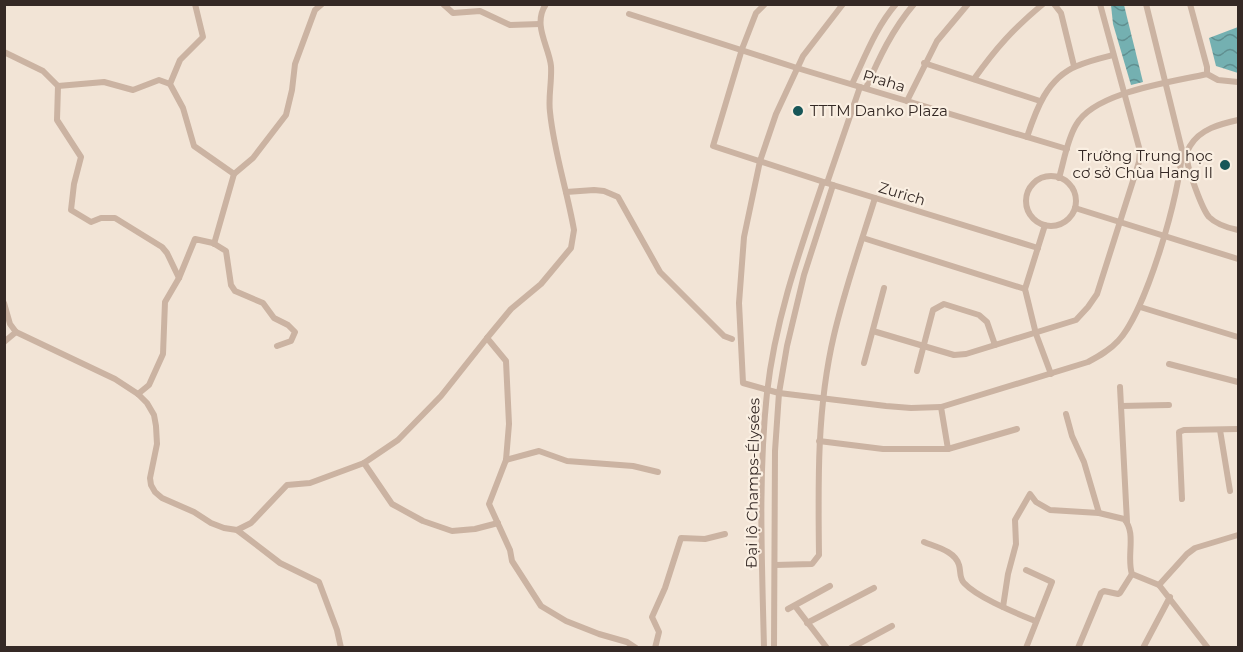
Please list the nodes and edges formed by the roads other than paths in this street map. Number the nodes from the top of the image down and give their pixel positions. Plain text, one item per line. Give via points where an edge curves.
1 (195, 4) edge
2 (322, 4) edge
3 (443, 4) edge
4 (546, 4) edge
5 (765, 4) edge
6 (843, 4) edge
7 (896, 4) edge
8 (914, 4) edge
9 (968, 4) edge
10 (1043, 4) edge
11 (1054, 4) edge
12 (1100, 4) edge
13 (1146, 4) edge
14 (1190, 4) edge
15 (629, 14) dead end
16 (540, 24) junction
17 (742, 49) junction
18 (4, 52) edge
19 (1113, 55) junction
20 (924, 63) junction
21 (1074, 66) junction
22 (797, 68) junction
23 (1207, 74) junction
24 (974, 79) junction
25 (1239, 81) edge
26 (1166, 83) junction
27 (170, 84) junction
28 (852, 84) junction
29 (58, 86) junction
30 (863, 88) junction
31 (1123, 94) junction
32 (907, 101) junction
33 (1040, 101) junction
34 (1239, 120) edge
35 (1027, 137) junction
36 (1067, 149) junction
37 (760, 161) junction
38 (234, 174) junction
39 (1059, 178) junction
40 (828, 184) junction
41 (566, 192) junction
42 (875, 198) junction
43 (1075, 208) junction
44 (1119, 221) junction
45 (1046, 225) junction
46 (1239, 230) edge
47 (1164, 235) junction
48 (863, 238) junction
49 (214, 244) junction
50 (1038, 248) junction
51 (1239, 259) edge
52 (179, 278) junction
53 (884, 288) dead end
54 (1025, 289) junction
55 (4, 303) edge
56 (1140, 307) junction
57 (16, 332) junction
58 (873, 332) junction
59 (1036, 334) junction
60 (1239, 337) edge
61 (487, 338) junction
62 (732, 339) dead end
63 (4, 342) edge
64 (923, 345) junction
65 (995, 345) junction
66 (277, 346) dead end
67 (864, 363) dead end
68 (1169, 364) dead end
69 (917, 371) dead end
70 (1051, 374) junction
71 (1239, 382) edge
72 (1120, 387) dead end
73 (767, 391) junction
74 (779, 393) junction
75 (138, 394) junction
76 (824, 397) junction
77 (1169, 405) dead end
78 (1121, 406) junction
79 (941, 407) junction
80 (1066, 414) dead end
81 (1017, 429) dead end
82 (1239, 429) edge
83 (1220, 430) junction
84 (819, 441) junction
85 (948, 449) junction
86 (506, 460) junction
87 (364, 463) junction
88 (658, 472) dead end
89 (1230, 491) dead end
90 (1182, 499) dead end
91 (1099, 513) junction
92 (498, 523) junction
93 (1127, 523) junction
94 (237, 530) junction
95 (724, 534) dead end
96 (1239, 535) edge
97 (924, 542) dead end
98 (775, 565) junction
99 (1026, 570) dead end
100 (1132, 574) junction
101 (1159, 585) junction
102 (830, 586) dead end
103 (874, 588) dead end
104 (1170, 597) junction
105 (1002, 607) junction
106 (1035, 621) junction
107 (807, 623) junction
108 (892, 626) dead end
109 (342, 648) edge
110 (636, 648) edge
111 (655, 648) edge
112 (764, 648) edge
113 (774, 648) edge
114 (827, 648) edge
115 (851, 648) edge
116 (1026, 648) edge
117 (1078, 648) edge
118 (1143, 648) edge
119 (1208, 648) edge

1 - 27 street via 203,37 180,60
2 - 38 street via 315,10 295,64 286,115 249,162
3 - 16 street via 453,13 480,10 510,25
4 - 16 street
5 - 17 street via 756,13
6 - 22 street
7 - 28 street
8 - 30 street, Đại lộ Champs-Élysées via 884,46
9 - 20 street
10 - 24 street via 998,45
11 - 21 street via 1061,13
12 - 19 street
13 - 26 street
14 - 23 street
15 - 17 street, Praha
16 - 41 street via 551,66 549,110
17 - 22 street, Praha
17 - 37 street, Zurich via 713,146
18 - 29 street via 36,67
19 - 21 street
19 - 31 street
20 - 24 street
20 - 32 street
21 - 33 street
22 - 28 street, Praha
22 - 37 street
23 - 25 street via 1218,80
23 - 26 street
24 - 33 street
26 - 31 street
26 - 47 street via 1182,150
27 - 29 street via 159,80 132,90 104,82
27 - 38 street via 184,111 194,146
28 - 30 street, Praha
29 - 52 street via 57,120 81,159 71,210 91,222 115,218 162,247
30 - 32 street, Praha
30 - 40 street, Đại lộ Champs-Élysées
31 - 36 street via 1089,109 1076,125
31 - 44 street via 1140,151
32 - 35 street, Praha
33 - 35 street
34 - 46 street via 1208,129 1188,147 1186,158 1209,216
35 - 36 street, Praha
36 - 39 street
37 - 40 street, Zurich
37 - 73 street via 744,237 739,303 743,383
38 - 49 street
39 - 43 street via 1074,193
39 - 45 street via 1037,180 1028,192 1027,209
40 - 42 street, Zurich
40 - 73 street, Đại lộ Champs-Élysées via 792,274
40 - 74 street, Đại lộ Champs-Élysées
41 - 61 street via 574,230 571,248
41 - 62 street via 594,190 618,197 660,272 724,336
42 - 48 street
42 - 50 street, Zurich
43 - 44 street
43 - 45 street via 1067,220
44 - 47 street
44 - 59 street via 1097,294 1088,307 1076,320
45 - 50 street
47 - 51 street
47 - 56 street
48 - 54 street
48 - 76 street via 833,336
49 - 52 street via 195,239
49 - 66 street via 228,253 235,291 263,303 274,318 295,332 291,341
50 - 54 street
52 - 75 street via 165,302 163,354 149,386
53 - 58 street
54 - 59 street
55 - 57 street
56 - 60 street
56 - 70 street via 1120,340 1108,351
57 - 63 street
57 - 75 street via 116,379
58 - 64 street
58 - 67 street
59 - 65 street
59 - 70 street
61 - 86 street via 507,366
61 - 87 street via 402,437
64 - 65 street via 954,355
64 - 65 street via 933,310 944,303 979,315 987,322
64 - 69 street
68 - 71 street
70 - 79 street
72 - 78 street
73 - 74 street
73 - 112 street, Đại lộ Champs-Élysées via 762,451
74 - 76 street
74 - 98 street, Đại lộ Champs-Élysées
75 - 94 street via 154,415 156,426 156,459 150,478 155,492 212,523
76 - 79 street via 894,406
76 - 84 street
77 - 78 street
78 - 93 street
79 - 85 street
80 - 91 street
81 - 85 street
82 - 83 street
83 - 89 street
83 - 90 street via 1179,432
84 - 85 street via 883,449
84 - 98 street via 819,555 812,564
86 - 88 street via 539,451 568,461
86 - 92 street via 489,504
87 - 92 street via 392,504 423,521 452,531
87 - 94 street via 310,483 287,485 251,523
91 - 93 street
91 - 105 street via 1050,510 1030,494 1015,520 1016,544
92 - 110 street via 512,561 541,606 566,621
93 - 100 street
94 - 109 street via 280,562 319,582
95 - 111 street via 705,539 681,538 652,617 659,632
96 - 101 street via 1195,548
97 - 105 street via 954,556 962,582
98 - 113 street, Đại lộ Champs-Élysées
99 - 106 street via 1052,582
100 - 101 street
100 - 117 street via 1120,593 1101,593
101 - 104 street
102 - 107 street via 792,608
103 - 107 street
104 - 118 street
104 - 119 street
105 - 106 street
106 - 116 street
107 - 114 street
108 - 115 street

